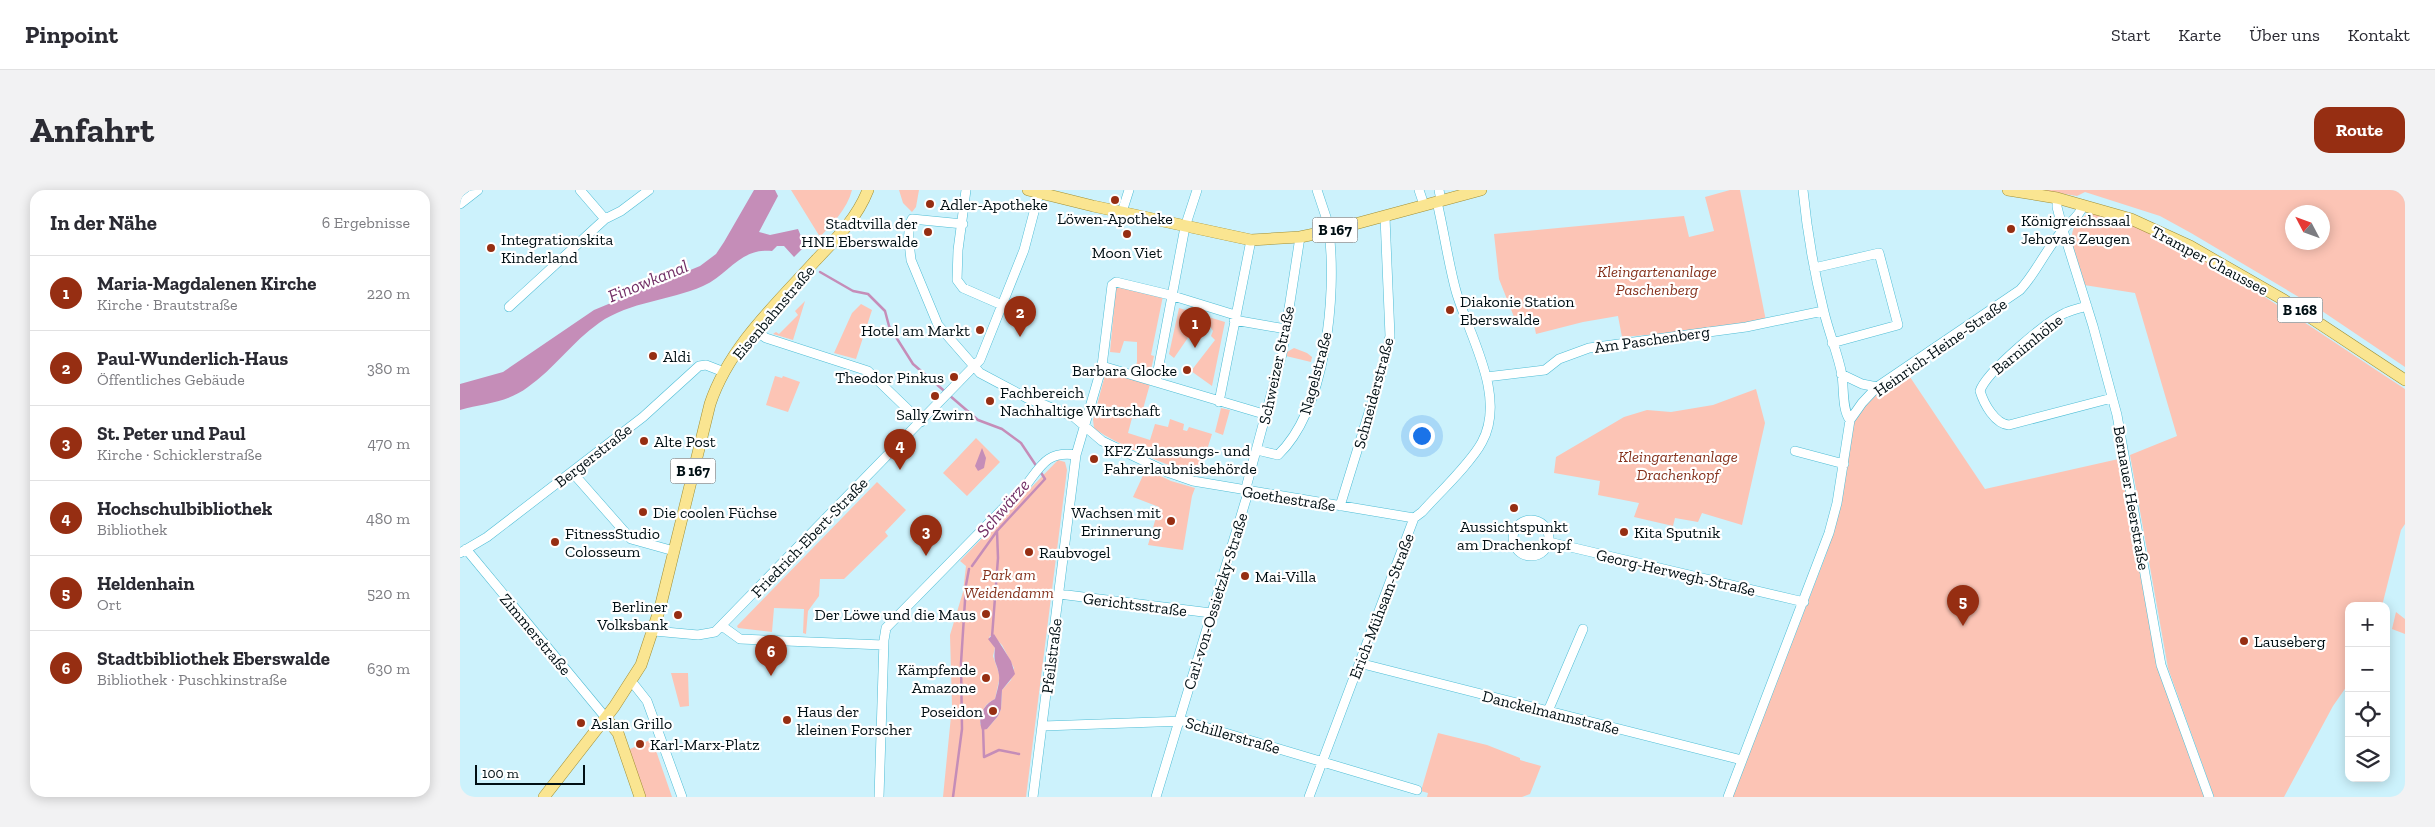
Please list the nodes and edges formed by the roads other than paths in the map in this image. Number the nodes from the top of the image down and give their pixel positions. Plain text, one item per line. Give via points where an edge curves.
1 (478, 190) edge
2 (580, 190) edge
3 (650, 190) edge
4 (868, 190) edge
5 (966, 190) edge
6 (1129, 190) edge
7 (1197, 190) edge
8 (1317, 190) edge
9 (1419, 190) edge
10 (1481, 190) edge
11 (1803, 190) edge
12 (2008, 190) edge
13 (1034, 191) edge
14 (1439, 197) edge
15 (2057, 198) junction
16 (460, 204) edge
17 (1424, 205) junction
18 (2083, 205) junction
19 (1122, 212) junction
20 (1385, 216) junction
21 (605, 219) junction
22 (962, 224) junction
23 (1185, 227) junction
24 (1329, 227) junction
25 (2063, 230) junction
26 (1300, 237) junction
27 (1251, 240) junction
28 (1814, 268) junction
29 (1170, 295) junction
30 (1002, 305) junction
31 (2087, 306) junction
32 (509, 307) dead end
33 (1823, 311) junction
34 (1235, 318) junction
35 (1286, 329) junction
36 (754, 330) junction
37 (1832, 343) junction
38 (975, 366) junction
39 (1102, 366) junction
40 (724, 372) junction
41 (1841, 374) junction
42 (1486, 377) junction
43 (2405, 380) edge
44 (1156, 381) junction
45 (1877, 387) junction
46 (2112, 398) junction
47 (1219, 402) junction
48 (1267, 415) junction
49 (1850, 420) junction
50 (920, 422) junction
51 (1084, 426) junction
52 (1257, 450) junction
53 (1796, 451) dead end
54 (1076, 455) junction
55 (1844, 464) junction
56 (572, 472) junction
57 (1247, 490) junction
58 (1340, 506) junction
59 (1414, 518) junction
60 (1549, 542) junction
61 (463, 551) edge
62 (674, 551) junction
63 (1059, 594) junction
64 (1804, 602) junction
65 (1211, 613) junction
66 (722, 626) junction
67 (1583, 628) dead end
68 (654, 631) junction
69 (884, 641) junction
70 (1360, 663) junction
71 (632, 682) junction
72 (1548, 711) junction
73 (602, 714) junction
74 (1180, 720) junction
75 (1043, 726) junction
76 (1742, 760) junction
77 (1322, 761) junction
78 (1417, 790) dead end
79 (544, 797) edge
80 (640, 797) edge
81 (682, 797) edge
82 (879, 797) edge
83 (1033, 797) edge
84 (1156, 797) edge
85 (1309, 797) edge
86 (1728, 797) edge
87 (2209, 797) edge

1 - 16 street
2 - 21 street
3 - 21 street
4 - 36 main road, Eisenbahnstraße / B 167 via 848,225
5 - 22 street
6 - 19 street
7 - 23 street
8 - 24 street, Nagelstraße
9 - 17 street
10 - 14 main road, B 167
11 - 28 street
12 - 15 main road, B 168
13 - 19 main road, B 167
13 - 30 street, Friedrich-Ebert-Straße via 1024,250
14 - 17 main road, B 167
14 - 42 street, Erich-Mühsam-Straße via 1457,295
15 - 18 main road, B 168
15 - 25 street, Bernauer Heerstraße
17 - 20 main road, B 167
18 - 25 street, Heinrich-Heine-Straße via 2081,212
18 - 43 main road, Tramper Chaussee / B 168 via 2131,219 2190,246 2284,300
19 - 23 main road, B 167
20 - 24 main road, B 167
20 - 58 street, Schneiderstraße via 1388,344
21 - 32 street
22 - 30 street via 957,280 963,288
22 - 38 street, Goethestraße via 915,218 909,224 912,260 933,316
23 - 27 main road, B 167
23 - 29 street
24 - 26 main road, B 167
24 - 52 street, Nagelstraße via 1332,274 1328,325 1321,366 1310,402 1294,437 1278,455
25 - 31 street, Bernauer Heerstraße
25 - 45 street, Heinrich-Heine-Straße via 2031,279 2020,290
26 - 27 main road, B 167
26 - 35 street, Schweizer Straße
27 - 34 street
28 - 33 street
28 - 37 street via 1879,253 1898,325
29 - 34 street
29 - 39 street, Pfeilstraße via 1114,283
29 - 44 street
30 - 38 street, Friedrich-Ebert-Straße via 982,357
31 - 46 street, Bernauer Heerstraße
31 - 46 street, Barnimhöhe via 2061,316 2008,356 1982,384 1980,391 1998,421 2009,425
33 - 37 street
33 - 42 street, Am Paschenberg via 1746,327 1588,348 1559,359 1545,370
34 - 35 street
34 - 47 street
35 - 48 street, Schweizer Straße
36 - 40 main road, Eisenbahnstraße / B 167
36 - 50 street via 766,338 868,371
37 - 41 street
38 - 50 street, Friedrich-Ebert-Straße
38 - 51 street, Goethestraße via 984,375 1027,398 1074,417
39 - 44 street
39 - 51 street, Pfeilstraße
40 - 56 street, Bergerstraße via 706,365 699,366 643,417
40 - 62 main road, Eisenbahnstraße / B 167 via 710,404
41 - 45 street
41 - 49 street
42 - 59 street, Erich-Mühsam-Straße via 1489,406 1482,442
44 - 47 street
45 - 49 street, Heinrich-Heine-Straße
46 - 87 street, Bernauer Heerstraße via 2161,665
47 - 48 street
48 - 52 street, Schweizer Straße
49 - 55 street, Heinrich-Heine-Straße
50 - 66 street, Friedrich-Ebert-Straße
51 - 54 street, Pfeilstraße
51 - 57 street, Goethestraße via 1102,441 1179,477
52 - 57 street, Schweizer Straße
53 - 55 street
54 - 63 street, Pfeilstraße
54 - 69 street via 1056,454 1042,466 886,628
55 - 64 street, Heinrich-Heine-Straße via 1829,532
56 - 61 street, Bergerstraße via 487,537
56 - 62 street via 631,539
57 - 58 street, Goethestraße
57 - 65 street, Carl-von-Ossietzky-Straße
58 - 59 street, Goethestraße
59 - 70 street, Erich-Mühsam-Straße
60 - 60 street via 1548,529 1532,519 1520,523 1514,534 1515,546 1524,555 1537,555
60 - 64 street, Georg-Herwegh-Straße
61 - 73 street, Zimmerstraße
62 - 68 main road, Eisenbahnstraße / B 167
63 - 65 street, Gerichtsstraße
63 - 75 street, Pfeilstraße
64 - 76 street, Heinrich-Heine-Straße
65 - 74 street, Carl-von-Ossietzky-Straße
66 - 68 street via 708,634
66 - 69 street via 740,639
67 - 72 street
68 - 71 main road, Eisenbahnstraße / B 167
69 - 82 street
70 - 72 street, Danckelmannstraße
70 - 77 street, Erich-Mühsam-Straße
71 - 73 main road, Eisenbahnstraße / B 167
71 - 81 street via 647,701
72 - 76 street, Danckelmannstraße
73 - 79 main road, Eisenbahnstraße / B 167
73 - 80 main road via 618,733
74 - 75 street, Schillerstraße
74 - 77 street, Schillerstraße
74 - 84 street, Carl-von-Ossietzky-Straße
75 - 83 street, Pfeilstraße
76 - 86 street, Heinrich-Heine-Straße
77 - 78 street, Schillerstraße
77 - 85 street, Erich-Mühsam-Straße

